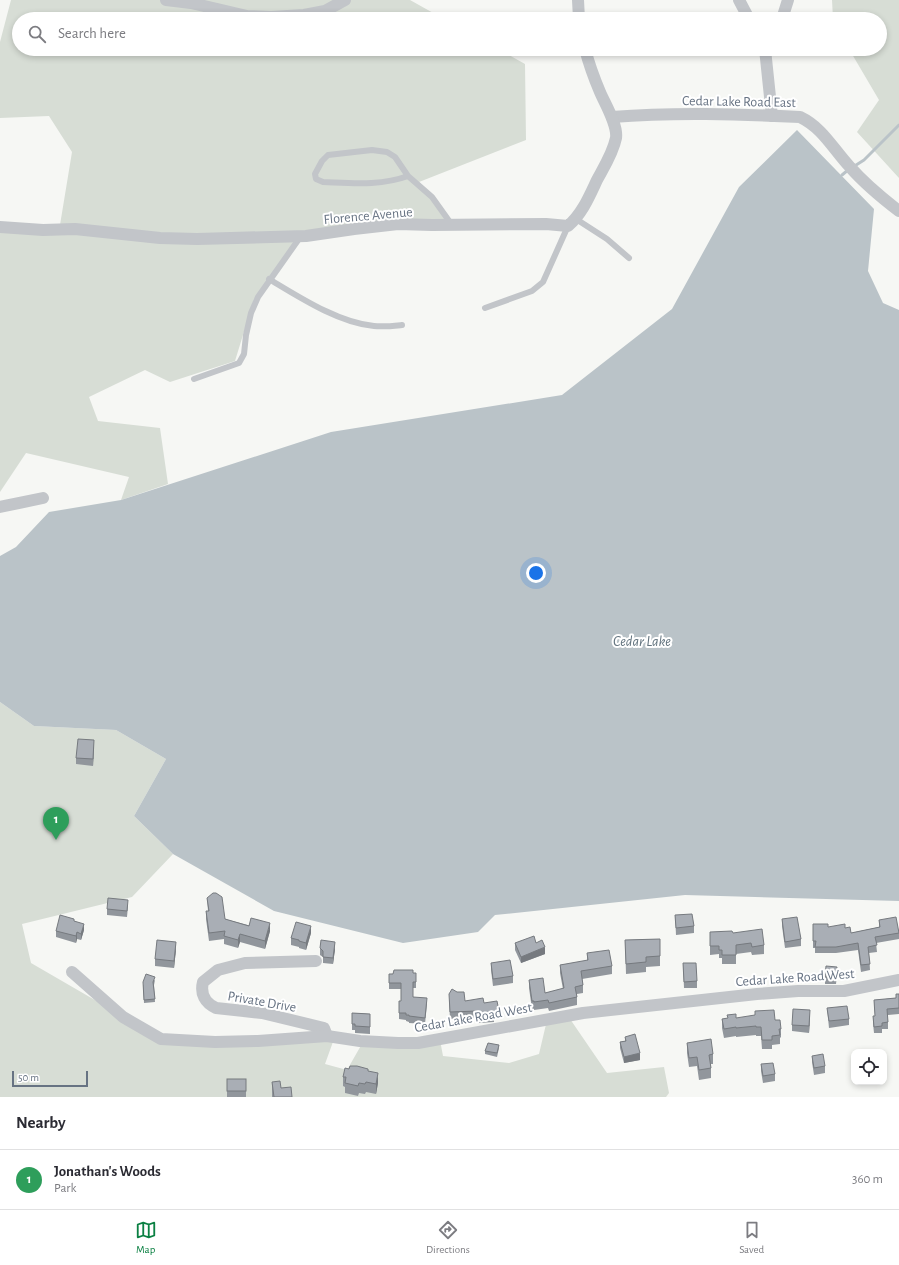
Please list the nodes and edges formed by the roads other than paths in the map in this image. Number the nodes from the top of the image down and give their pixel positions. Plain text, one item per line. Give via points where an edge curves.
1 (166, 0) edge
2 (345, 0) edge
3 (578, 0) edge
4 (739, 0) edge
5 (788, 0) edge
6 (230, 12) edge
7 (320, 12) edge
8 (579, 12) edge
9 (745, 12) edge
10 (784, 12) edge
11 (587, 56) edge
12 (766, 56) edge
13 (772, 116) junction
14 (612, 117) junction
15 (408, 176) junction
16 (899, 211) edge
17 (572, 222) junction
18 (452, 225) junction
19 (0, 227) edge
20 (301, 236) junction
21 (628, 258) dead end
22 (269, 279) junction
23 (485, 308) dead end
24 (402, 325) dead end
25 (194, 379) dead end
26 (44, 498) dead end
27 (0, 507) edge
28 (316, 961) dead end
29 (72, 972) dead end
30 (899, 980) edge
31 (327, 1036) junction

1 - 6 street
2 - 7 street
3 - 8 street
4 - 9 street
5 - 10 street
11 - 14 street
12 - 13 street
13 - 14 street, Cedar Lake Road East via 663,114
13 - 16 street, Cedar Lake Road East via 800,116 810,121 852,169
14 - 17 street via 616,137 611,151 587,202
15 - 15 lane via 395,157 386,152 372,150 328,155 315,174 316,180 323,182 373,183
15 - 18 lane via 432,197
17 - 18 street, Florence Avenue
17 - 21 lane via 607,240
17 - 23 lane via 543,282 532,291
18 - 20 street, Florence Avenue via 398,224
19 - 20 street, Florence Avenue via 75,229 197,240
20 - 22 lane
22 - 24 lane via 305,301 346,320 373,326
22 - 25 lane via 251,313 244,354 239,363
26 - 27 street
28 - 31 street, Private Drive via 245,963 218,970 204,982 202,991 205,1000 216,1008 262,1013 324,1028
29 - 31 street, Cedar Lake Road West via 123,1017 161,1039 222,1042
30 - 31 street, Cedar Lake Road West via 844,991 757,994 557,1016 418,1043 360,1041

